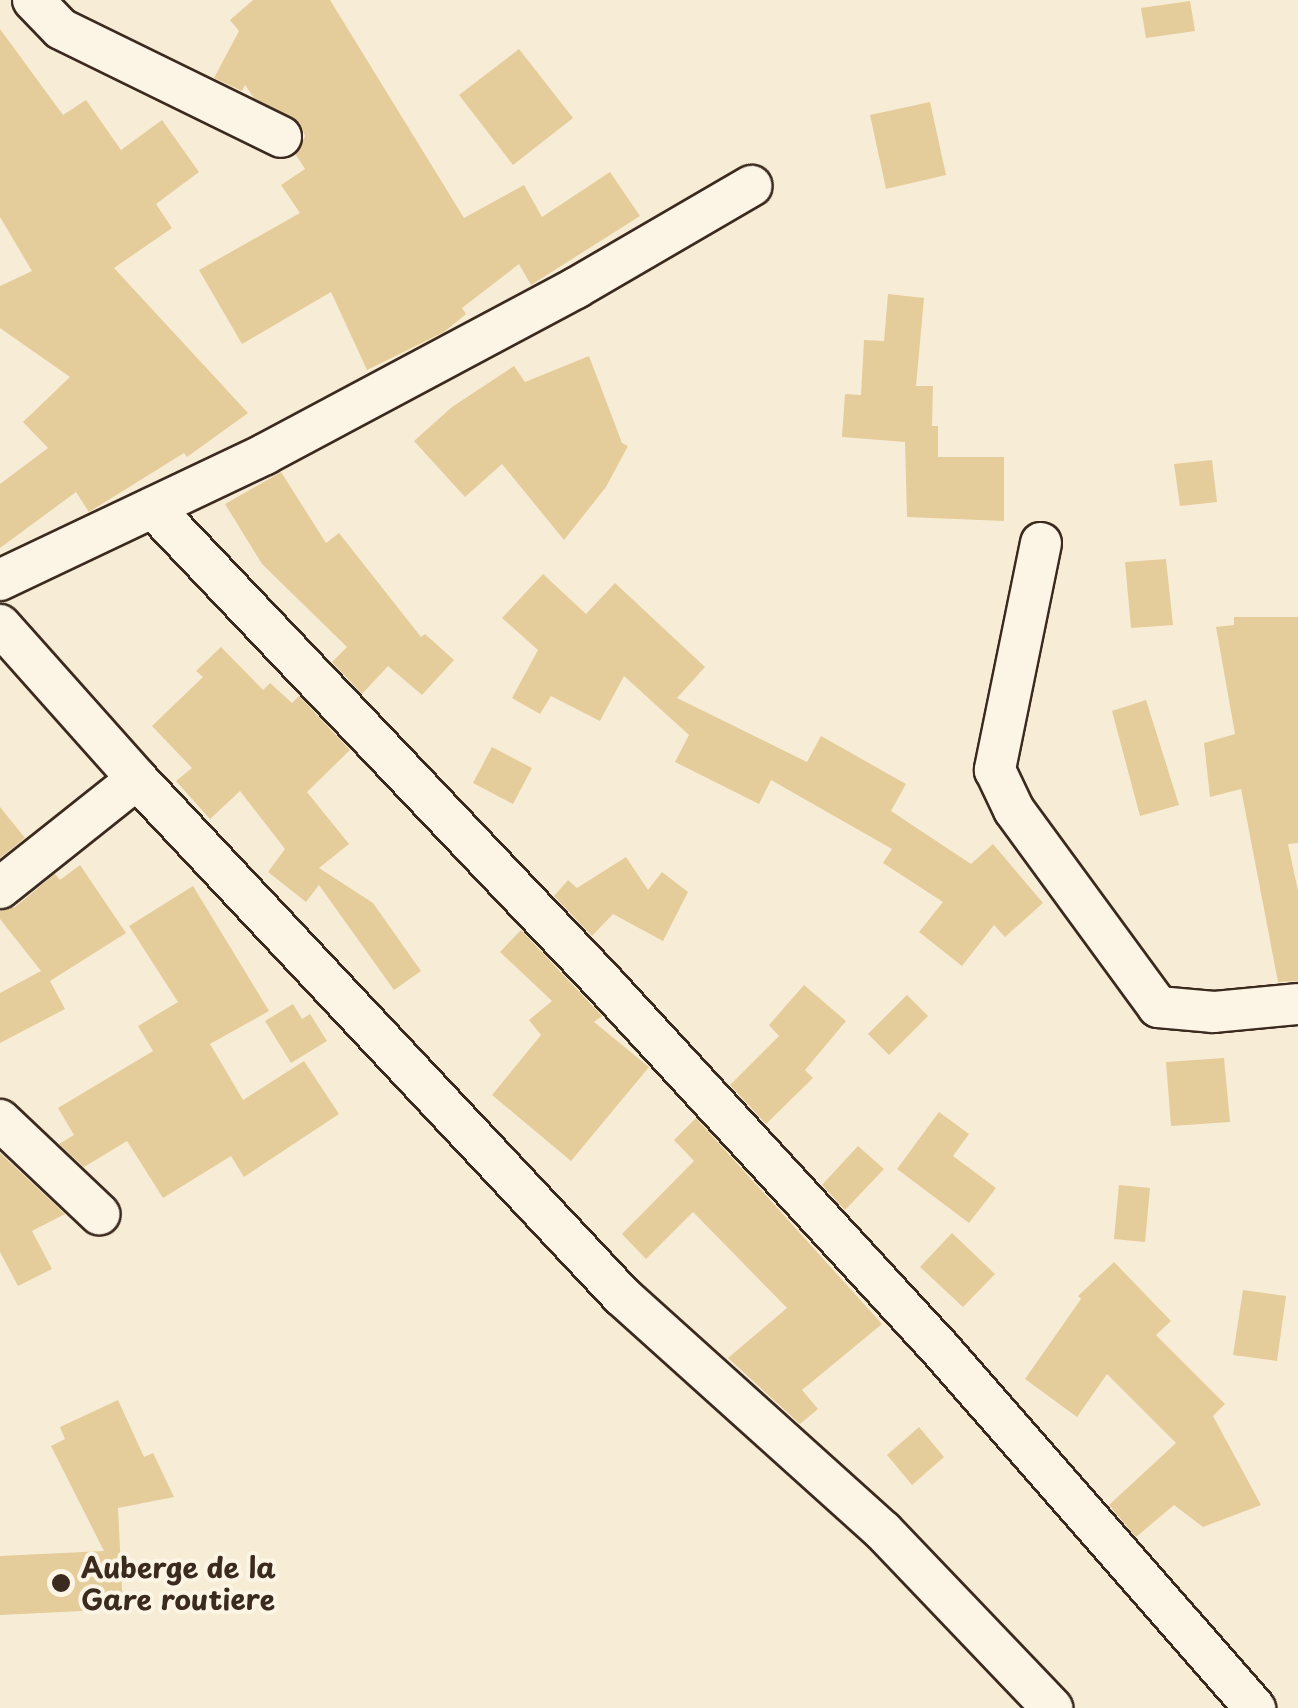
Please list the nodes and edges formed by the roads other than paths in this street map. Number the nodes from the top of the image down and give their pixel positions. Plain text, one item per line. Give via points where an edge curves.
1 (33, 0) edge
2 (281, 136) dead end
3 (751, 186) dead end
4 (153, 508) junction
5 (1041, 544) dead end
6 (0, 580) edge
7 (0, 626) edge
8 (137, 779) junction
9 (0, 888) edge
10 (1298, 1004) edge
11 (0, 1120) edge
12 (98, 1214) dead end
13 (1052, 1708) edge
14 (1255, 1708) edge

1 - 2 street via 61,29
3 - 4 street via 576,288
4 - 6 street
4 - 14 street via 924,1330
5 - 10 street via 995,770 1014,810 1158,1008 1214,1012
7 - 8 street
8 - 9 street
8 - 13 street via 622,1296 883,1532
11 - 12 street

